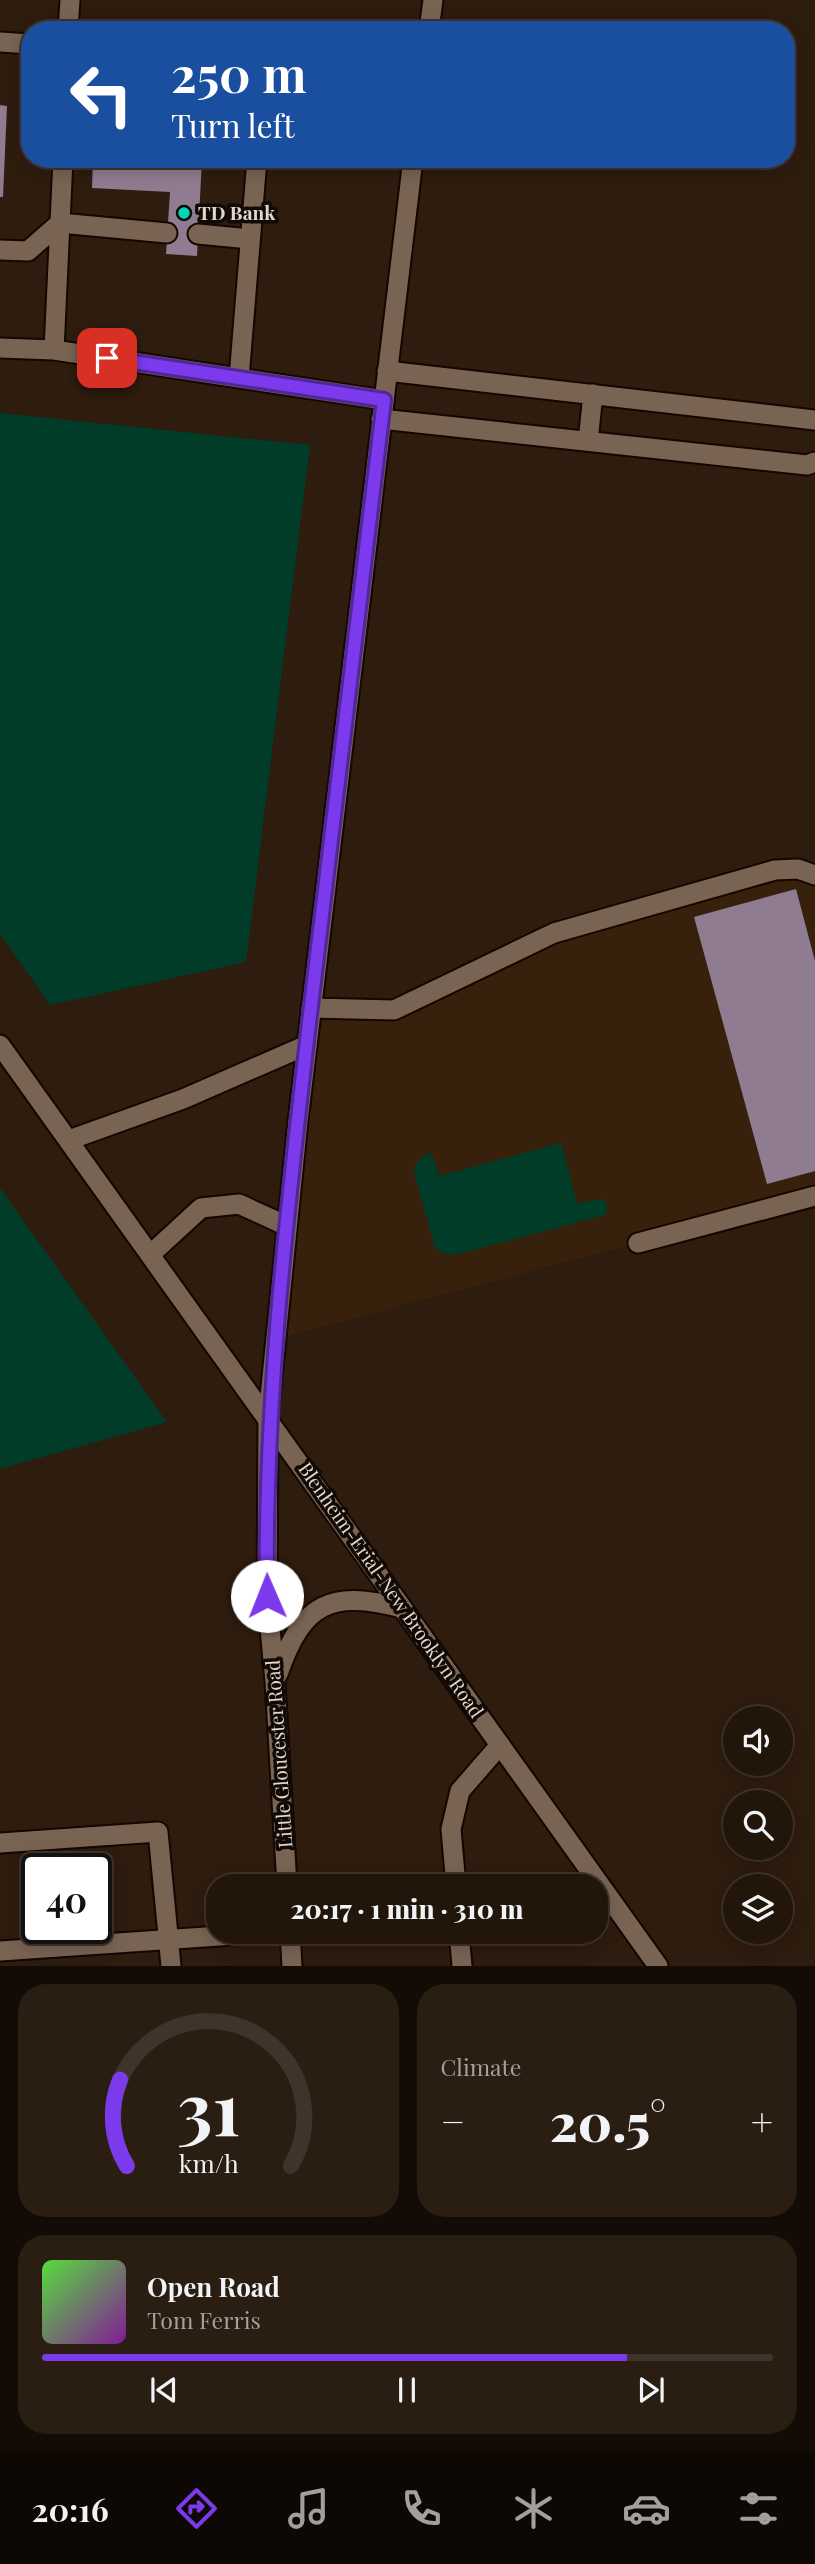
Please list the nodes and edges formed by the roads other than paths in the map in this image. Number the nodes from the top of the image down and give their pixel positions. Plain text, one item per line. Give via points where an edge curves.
1 (70, 0) edge
2 (433, 0) edge
3 (69, 21) edge
4 (430, 21) edge
5 (0, 42) edge
6 (21, 43) edge
7 (63, 168) edge
8 (256, 168) edge
9 (412, 168) edge
10 (60, 223) junction
11 (167, 233) dead end
12 (198, 234) dead end
13 (250, 239) junction
14 (0, 250) edge
15 (0, 348) edge
16 (54, 350) junction
17 (387, 371) junction
18 (239, 378) junction
19 (593, 394) junction
20 (383, 409) junction
21 (815, 420) edge
22 (588, 441) junction
23 (815, 462) edge
24 (815, 876) edge
25 (311, 1008) junction
26 (0, 1045) edge
27 (307, 1045) junction
28 (69, 1140) junction
29 (815, 1196) edge
30 (287, 1226) junction
31 (638, 1244) dead end
32 (151, 1254) junction
33 (268, 1417) junction
34 (402, 1608) junction
35 (275, 1682) junction
36 (500, 1745) junction
37 (0, 1843) edge
38 (286, 1874) edge
39 (455, 1874) edge
40 (206, 1937) edge
41 (170, 1940) junction
42 (291, 1944) edge
43 (460, 1944) edge
44 (0, 1951) edge
45 (172, 1965) edge
46 (292, 1965) edge
47 (462, 1965) edge
48 (658, 1965) edge

1 - 3 street
2 - 4 street
5 - 6 street
7 - 10 street
8 - 13 street
9 - 17 street, Little Gloucester Road
10 - 11 street
10 - 14 street via 29,251
10 - 16 street
12 - 13 street
13 - 18 street
15 - 16 street
16 - 18 street
17 - 19 street
17 - 20 street, Little Gloucester Road
18 - 20 street
19 - 21 street
19 - 22 street
20 - 22 street
20 - 25 street, Little Gloucester Road
22 - 23 street via 807,465
24 - 25 street via 798,869 775,870 554,933 394,1010
25 - 27 street, Little Gloucester Road
26 - 28 street, Blenheim-Erial-New Brooklyn Road
27 - 28 street via 183,1100
27 - 30 street, Little Gloucester Road
28 - 32 street, Blenheim-Erial-New Brooklyn Road
29 - 31 street
30 - 32 street via 239,1204 201,1208
30 - 33 street, Little Gloucester Road
32 - 33 street, Blenheim-Erial-New Brooklyn Road
33 - 34 street, Blenheim-Erial-New Brooklyn Road
33 - 35 street, Little Gloucester Road via 267,1596
34 - 35 street via 345,1598 324,1606 303,1621 288,1645
34 - 36 street, Blenheim-Erial-New Brooklyn Road
35 - 38 street, Little Gloucester Road
36 - 39 street via 460,1791 451,1829
36 - 48 street, Blenheim-Erial-New Brooklyn Road
37 - 41 street via 158,1832
40 - 41 street
41 - 44 street
41 - 45 street
42 - 46 street
43 - 47 street

